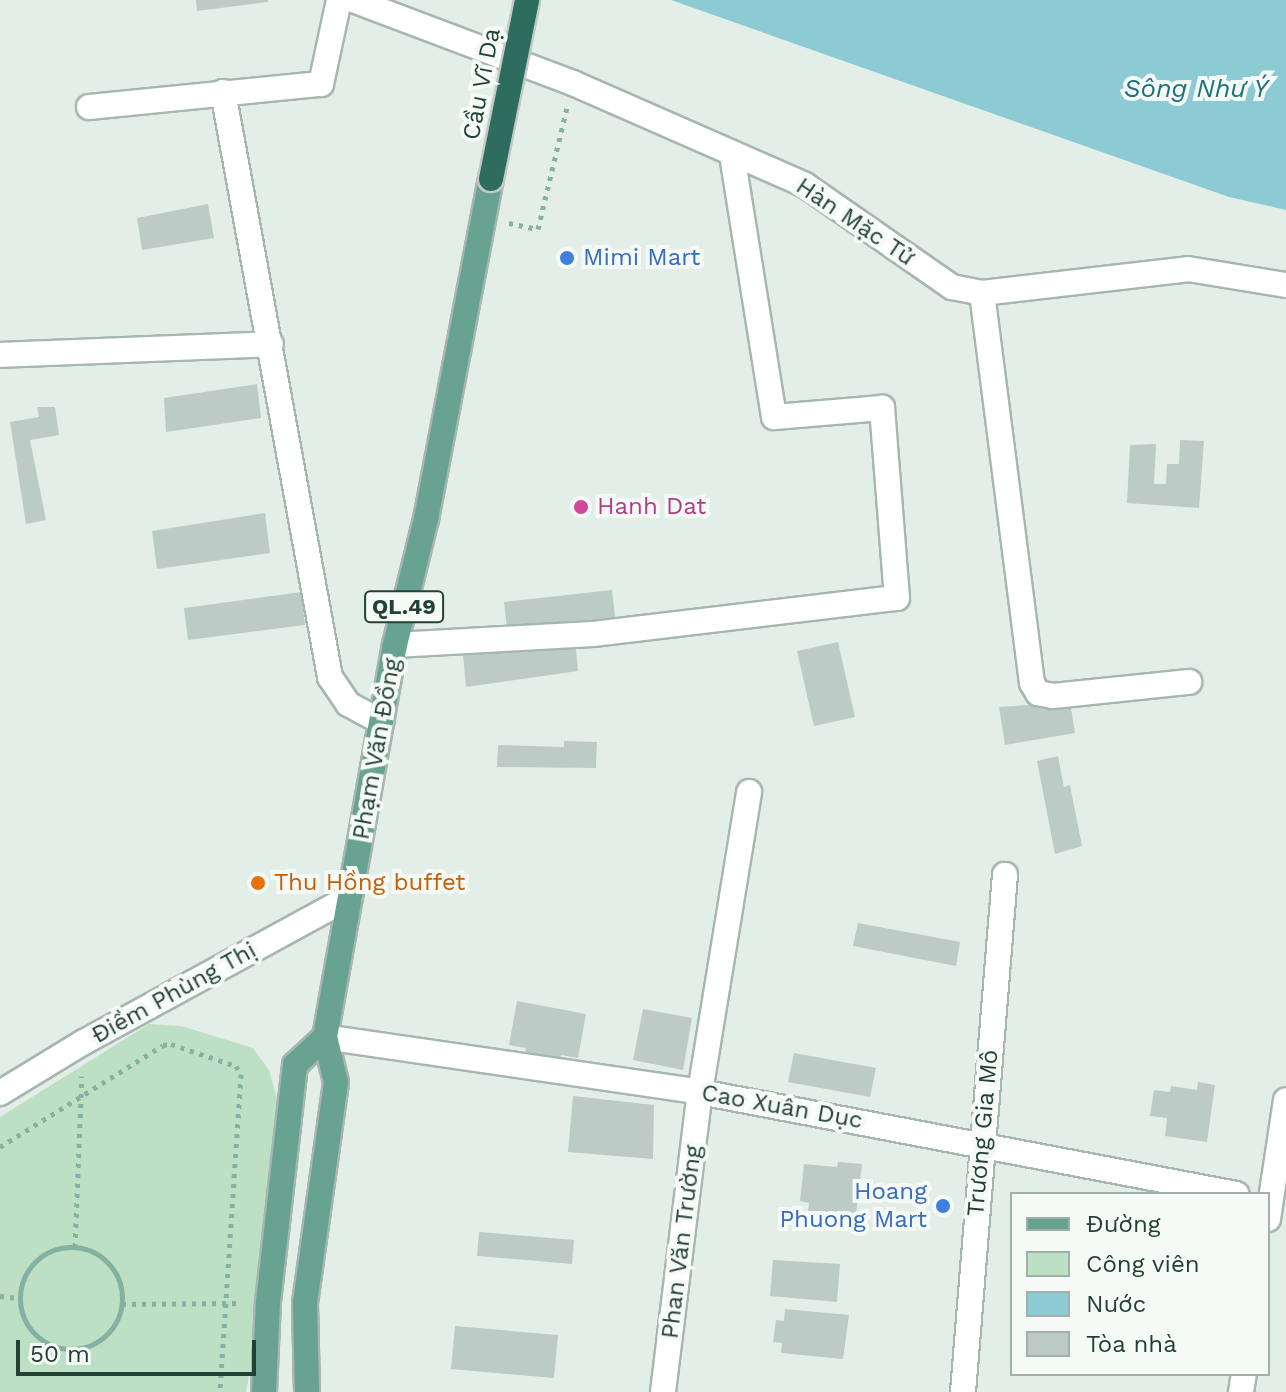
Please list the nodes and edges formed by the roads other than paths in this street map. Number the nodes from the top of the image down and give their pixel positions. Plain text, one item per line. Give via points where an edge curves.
1 (339, 0) edge
2 (353, 0) edge
3 (527, 0) edge
4 (223, 92) junction
5 (89, 107) dead end
6 (732, 155) junction
7 (491, 179) joint
8 (1286, 285) edge
9 (982, 293) junction
10 (271, 344) junction
11 (0, 355) edge
12 (395, 645) junction
13 (1189, 682) dead end
14 (382, 722) junction
15 (749, 792) dead end
16 (1005, 875) dead end
17 (350, 897) junction
18 (325, 1037) junction
19 (700, 1092) junction
20 (0, 1093) edge
21 (1286, 1100) edge
22 (981, 1144) junction
23 (1226, 1192) edge
24 (1273, 1206) edge
25 (264, 1392) edge
26 (307, 1392) edge
27 (663, 1392) edge
28 (963, 1392) edge

1 - 4 street via 321,84
2 - 6 street, Hàn Mặc Tử via 573,83
3 - 7 highway, Cầu Vĩ Dạ / QL.49, bridge
4 - 5 street
4 - 10 street
6 - 9 street, Hàn Mặc Tử via 805,185 952,287
6 - 12 street via 774,417 882,408 897,598 593,634
7 - 12 main road, Phạm Văn Đồng / QL.49 via 426,519
8 - 9 street, Hàn Mặc Tử via 1188,269
9 - 13 street via 1032,683 1038,693 1053,696
10 - 11 street
10 - 14 street via 330,677 348,704
12 - 14 main road, Phạm Văn Đồng / QL.49
14 - 17 main road, Phạm Văn Đồng / QL.49
15 - 19 street, Phan Văn Trường
16 - 22 street, Trương Gia Mô
17 - 18 main road, Phạm Văn Đồng / QL.49
17 - 20 street, Điềm Phùng Thị
18 - 19 street, Cao Xuân Dục
18 - 25 main road via 295,1065 268,1302
18 - 26 main road, Phạm Văn Đồng / QL.49 via 336,1082 305,1303
19 - 22 street, Cao Xuân Dục
19 - 27 street, Phan Văn Trường
21 - 24 street
22 - 23 street, Cao Xuân Dục
22 - 28 street, Trương Gia Mô

